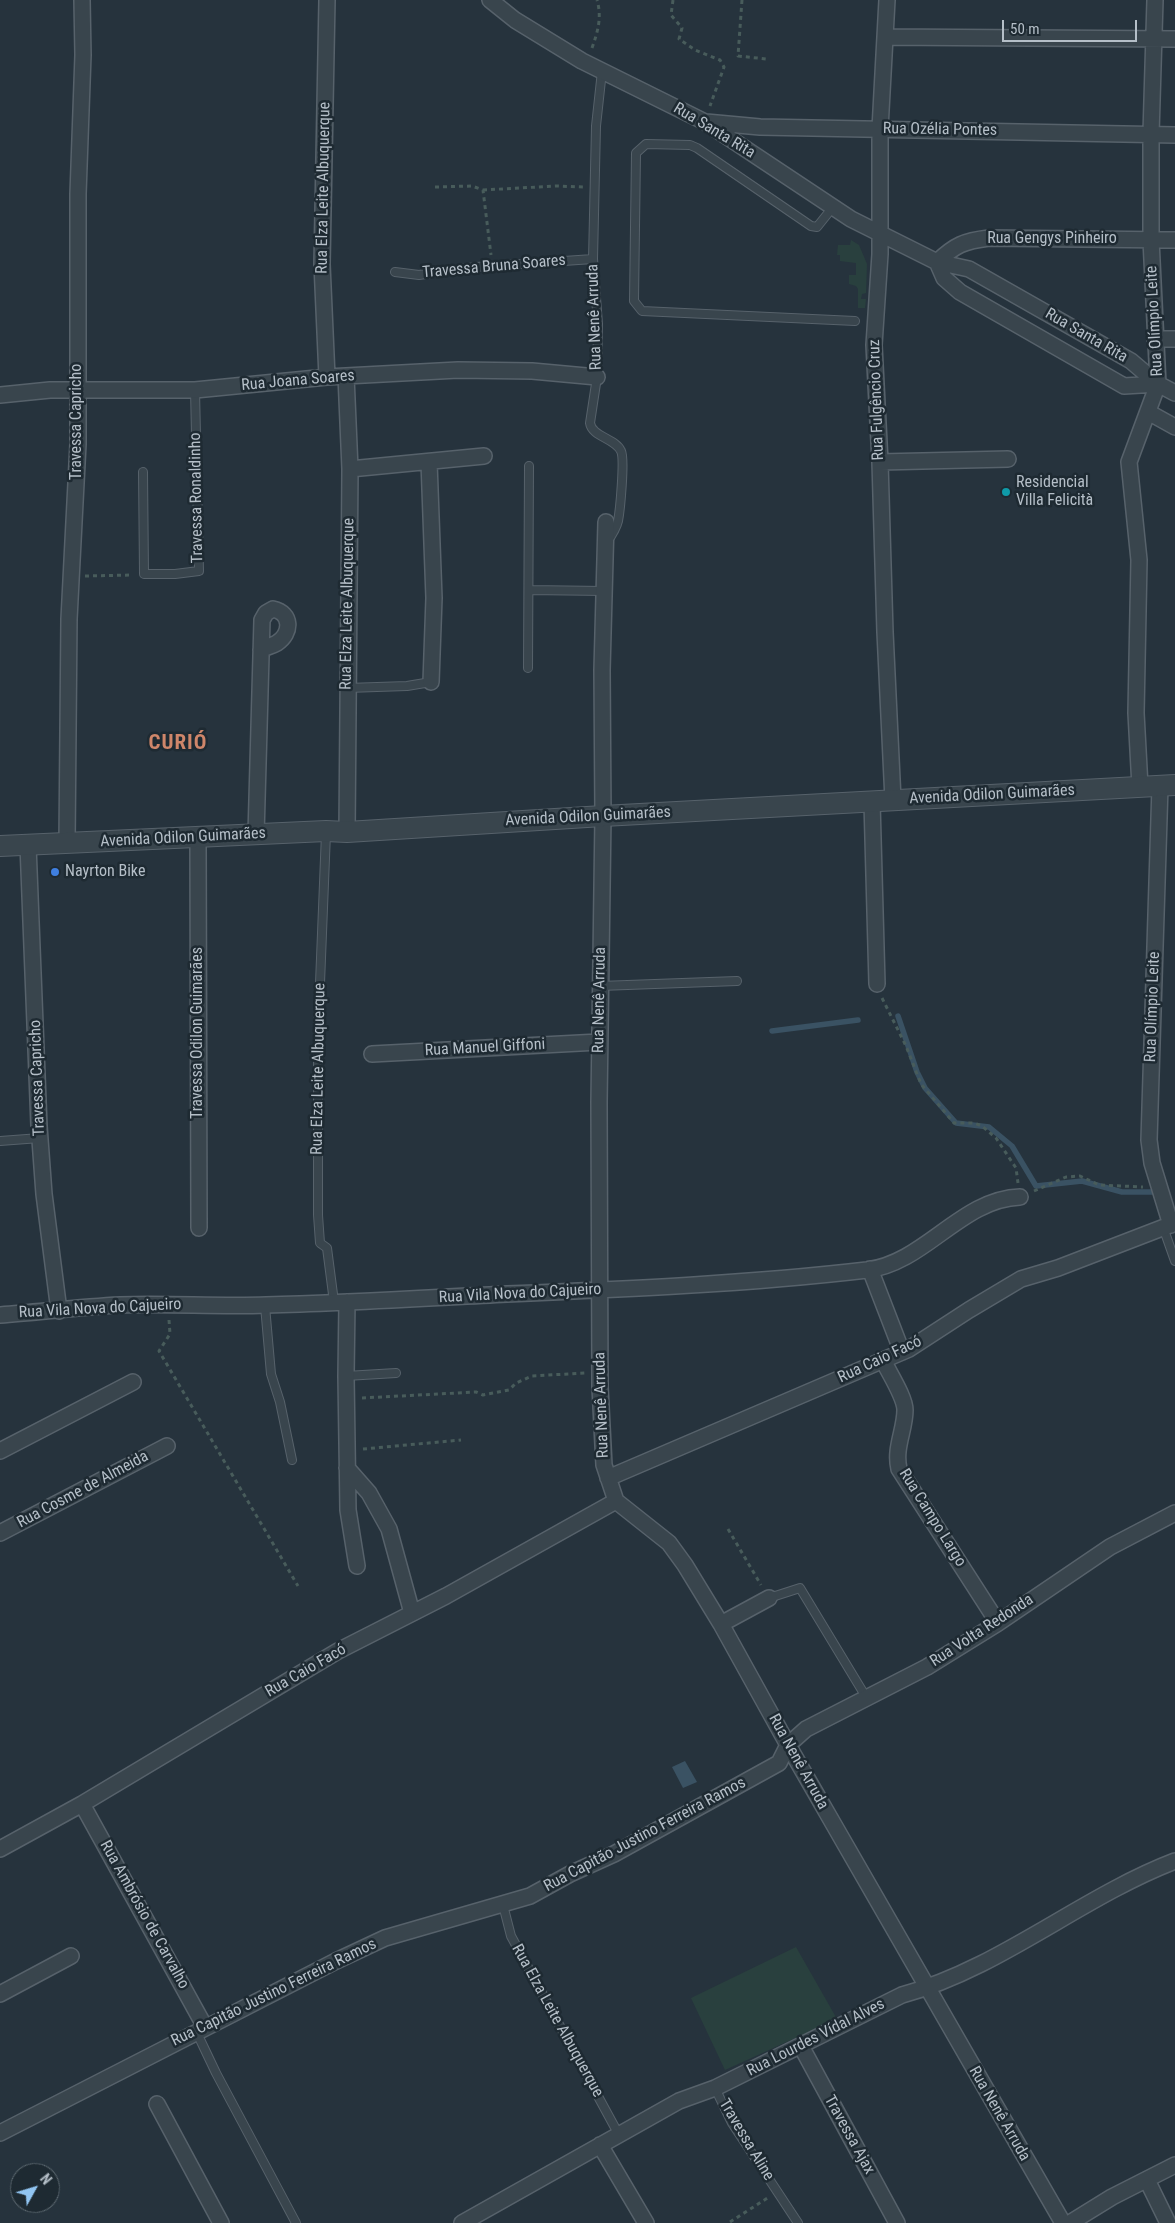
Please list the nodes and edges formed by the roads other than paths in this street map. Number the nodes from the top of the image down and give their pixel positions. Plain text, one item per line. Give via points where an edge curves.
1 (82, 0) edge
2 (327, 0) edge
3 (490, 0) edge
4 (887, 0) edge
5 (1155, 0) edge
6 (885, 37) junction
7 (1154, 39) junction
8 (1175, 39) edge
9 (602, 71) junction
10 (705, 122) junction
11 (880, 129) junction
12 (1151, 134) junction
13 (1175, 135) edge
14 (833, 207) junction
15 (880, 235) junction
16 (1151, 240) junction
17 (1175, 240) edge
18 (593, 259) junction
19 (937, 262) junction
20 (395, 272) dead end
21 (855, 321) dead end
22 (1155, 338) junction
23 (1175, 339) edge
24 (346, 376) junction
25 (327, 377) junction
26 (597, 377) junction
27 (1158, 384) junction
28 (78, 390) junction
29 (195, 390) junction
30 (1175, 393) edge
31 (0, 396) edge
32 (1148, 412) junction
33 (1175, 427) edge
34 (484, 456) dead end
35 (1008, 459) dead end
36 (429, 462) junction
37 (880, 462) junction
38 (529, 466) dead end
39 (350, 468) junction
40 (143, 472) dead end
41 (606, 522) dead end
42 (606, 544) junction
43 (528, 590) junction
44 (604, 591) junction
45 (261, 650) dead end
46 (528, 668) dead end
47 (432, 682) joint
48 (347, 688) junction
49 (1159, 786) edge
50 (892, 800) junction
51 (872, 802) junction
52 (603, 816) junction
53 (326, 831) junction
54 (347, 832) junction
55 (256, 835) junction
56 (198, 838) junction
57 (68, 843) junction
58 (28, 845) junction
59 (0, 846) edge
60 (738, 981) dead end
61 (877, 984) road end
62 (600, 986) junction
63 (599, 1042) junction
64 (372, 1054) dead end
65 (40, 1138) junction
66 (0, 1141) edge
67 (1020, 1197) road end
68 (1169, 1225) edge
69 (198, 1228) dead end
70 (1175, 1261) edge
71 (870, 1269) junction
72 (599, 1290) junction
73 (340, 1302) junction
74 (265, 1306) junction
75 (59, 1311) junction
76 (0, 1315) edge
77 (902, 1352) junction
78 (883, 1360) junction
79 (396, 1374) dead end
80 (346, 1376) junction
81 (133, 1382) dead end
82 (167, 1446) dead end
83 (0, 1451) edge
84 (292, 1460) dead end
85 (347, 1468) junction
86 (608, 1478) junction
87 (616, 1501) junction
88 (1175, 1512) edge
89 (0, 1533) edge
90 (358, 1566) dead end
91 (769, 1598) joint
92 (412, 1613) junction
93 (998, 1623) junction
94 (721, 1624) junction
95 (866, 1697) junction
96 (788, 1745) junction
97 (82, 1804) junction
98 (0, 1850) edge
99 (1175, 1862) edge
100 (503, 1905) junction
101 (71, 1956) dead end
102 (927, 1988) junction
103 (0, 1994) edge
104 (200, 2029) junction
105 (801, 2046) junction
106 (715, 2088) junction
107 (157, 2104) dead end
108 (0, 2132) edge
109 (619, 2134) junction
110 (600, 2145) junction
111 (1175, 2165) edge
112 (1147, 2180) junction
113 (221, 2223) edge
114 (296, 2223) edge
115 (462, 2223) edge
116 (646, 2223) edge
117 (798, 2223) edge
118 (897, 2223) edge
119 (1063, 2223) edge
120 (1070, 2223) edge
121 (1168, 2223) edge

1 - 28 street, Travessa Capricho
2 - 25 street, Rua Elza Leite Albuquerque via 322,264
3 - 9 street, Rua Santa Rita via 515,20
4 - 6 street, Rua Fulgêncio Cruz
5 - 7 street, Rua Olímpio Leite
6 - 7 street
6 - 11 street, Rua Fulgêncio Cruz
7 - 8 street
7 - 12 street, Rua Olímpio Leite
9 - 10 street, Rua Santa Rita
9 - 18 lane, Rua Nenê Arruda via 596,126
10 - 11 street, Rua Ozélia Pontes via 760,127
10 - 14 street, Rua Santa Rita
11 - 12 street, Rua Ozélia Pontes
11 - 15 street, Rua Fulgêncio Cruz
12 - 13 street, Rua Ozélia Pontes
12 - 16 street, Rua Olímpio Leite
14 - 15 street, Rua Santa Rita
14 - 21 lane via 820,224 811,226 697,148 646,144 636,153 634,301 642,311
15 - 19 street, Rua Santa Rita
15 - 37 street, Rua Fulgêncio Cruz via 874,345
16 - 17 street, Rua Gengys Pinheiro
16 - 19 street, Rua Gengys Pinheiro via 989,238 968,241 952,248
16 - 22 street, Rua Olímpio Leite
18 - 20 lane, Travessa Bruna Soares via 419,275
18 - 26 lane, Rua Nenê Arruda via 598,324
19 - 27 street, Rua Santa Rita via 969,269 1131,361
19 - 27 street, Rua Santa Rita via 944,278 960,292 1124,386
22 - 23 street
22 - 27 street, Rua Olímpio Leite
24 - 25 street, Rua Joana Soares
24 - 26 street, Rua Joana Soares via 458,370 532,371
24 - 39 street, Rua Elza Leite Albuquerque
25 - 29 street, Rua Joana Soares
26 - 42 lane, Rua Nenê Arruda via 591,427 621,451 622,463 618,521
27 - 30 street
27 - 32 street, Rua Olímpio Leite
28 - 29 street, Rua Joana Soares
28 - 31 street, Rua Joana Soares
28 - 57 street, Travessa Capricho via 69,619
29 - 40 lane, Travessa Ronaldinho via 199,571 144,574
32 - 33 street
32 - 49 street, Rua Olímpio Leite via 1130,462 1139,560 1136,714
34 - 36 street
35 - 37 street
36 - 39 street
36 - 47 street via 434,598
37 - 50 street, Rua Fulgêncio Cruz
38 - 43 lane
39 - 48 street, Rua Elza Leite Albuquerque
41 - 42 street, Rua Nenê Arruda
42 - 44 street, Rua Nenê Arruda
43 - 44 lane
43 - 46 lane
44 - 52 street, Rua Nenê Arruda
45 - 55 street
47 - 48 lane
48 - 54 street, Rua Elza Leite Albuquerque
49 - 50 street, Avenida Odilon Guimarães
49 - 68 street, Rua Olímpio Leite via 1149,1121 1152,1163
50 - 51 street, Avenida Odilon Guimarães
51 - 52 street, Avenida Odilon Guimarães
51 - 61 street
52 - 54 street, Avenida Odilon Guimarães
52 - 62 street, Rua Nenê Arruda
53 - 54 street, Avenida Odilon Guimarães
53 - 55 street, Avenida Odilon Guimarães
53 - 73 lane, Rua Elza Leite Albuquerque via 318,1033 318,1216 320,1244 327,1248
55 - 56 street, Avenida Odilon Guimarães
56 - 57 street, Avenida Odilon Guimarães
56 - 69 street, Travessa Odilon Guimarães
57 - 58 street, Avenida Odilon Guimarães
58 - 59 street, Avenida Odilon Guimarães
58 - 65 street, Travessa Capricho
60 - 62 lane
62 - 63 street, Rua Nenê Arruda
63 - 64 street, Rua Manuel Giffoni
63 - 72 street, Rua Nenê Arruda
65 - 66 lane
65 - 75 street, Travessa Capricho
67 - 71 street, Rua Vila Nova do Cajueiro via 991,1203 909,1254
68 - 70 lane
68 - 77 street, Rua Caio Facó via 1021,1280
71 - 72 street, Rua Vila Nova do Cajueiro
71 - 77 street
72 - 73 street, Rua Vila Nova do Cajueiro
72 - 86 street, Rua Nenê Arruda via 601,1438
73 - 74 street, Rua Vila Nova do Cajueiro
73 - 80 street, Rua Elza Leite Albuquerque
74 - 75 street, Rua Vila Nova do Cajueiro via 118,1305
74 - 84 lane via 271,1374
75 - 76 street, Rua Vila Nova do Cajueiro
77 - 78 street, Rua Caio Facó
78 - 86 street, Rua Caio Facó
78 - 93 street, Rua Campo Largo via 904,1404 897,1454 899,1468
79 - 80 lane
80 - 85 street, Rua Elza Leite Albuquerque
81 - 83 street
82 - 89 street, Rua Cosme de Almeida
85 - 90 street, Rua Elza Leite Albuquerque via 348,1510
85 - 92 street via 370,1493 389,1529
86 - 87 street, Rua Nenê Arruda
87 - 92 street, Rua Caio Facó
87 - 94 street, Rua Nenê Arruda via 669,1543
88 - 93 street, Rua Volta Redonda via 1110,1547
91 - 94 street
91 - 95 lane via 800,1588
92 - 97 street, Rua Caio Facó via 338,1651
93 - 95 street, Rua Volta Redonda via 927,1667
94 - 96 street, Rua Nenê Arruda
95 - 96 street, Rua Volta Redonda via 806,1729
96 - 100 street, Rua Capitão Justino Ferreira Ramos via 779,1763 614,1854 530,1896
96 - 102 street, Rua Nenê Arruda
97 - 98 street, Rua Caio Facó
97 - 104 street, Rua Ambrósio de Carvalho
99 - 102 street, Rua Lourdes Vídal Alves via 1102,1896 967,1970
100 - 104 street, Rua Capitão Justino Ferreira Ramos via 385,1938
100 - 109 lane, Rua Elza Leite Albuquerque via 511,1936
101 - 103 street
102 - 105 street, Rua Lourdes Vídal Alves via 902,1995
102 - 119 street, Rua Nenê Arruda
104 - 108 street, Rua Capitão Justino Ferreira Ramos
104 - 114 lane, Rua Ambrósio de Carvalho via 216,2073
105 - 106 street, Rua Lourdes Vídal Alves
105 - 118 street, Travessa Ajax
106 - 109 street, Rua Lourdes Vídal Alves via 679,2101
106 - 117 lane, Travessa Aline via 732,2123
107 - 113 street
109 - 110 street, Rua Lourdes Vídal Alves
110 - 115 street, Rua Lourdes Vídal Alves
110 - 116 street
111 - 112 street
112 - 120 street
112 - 121 street

